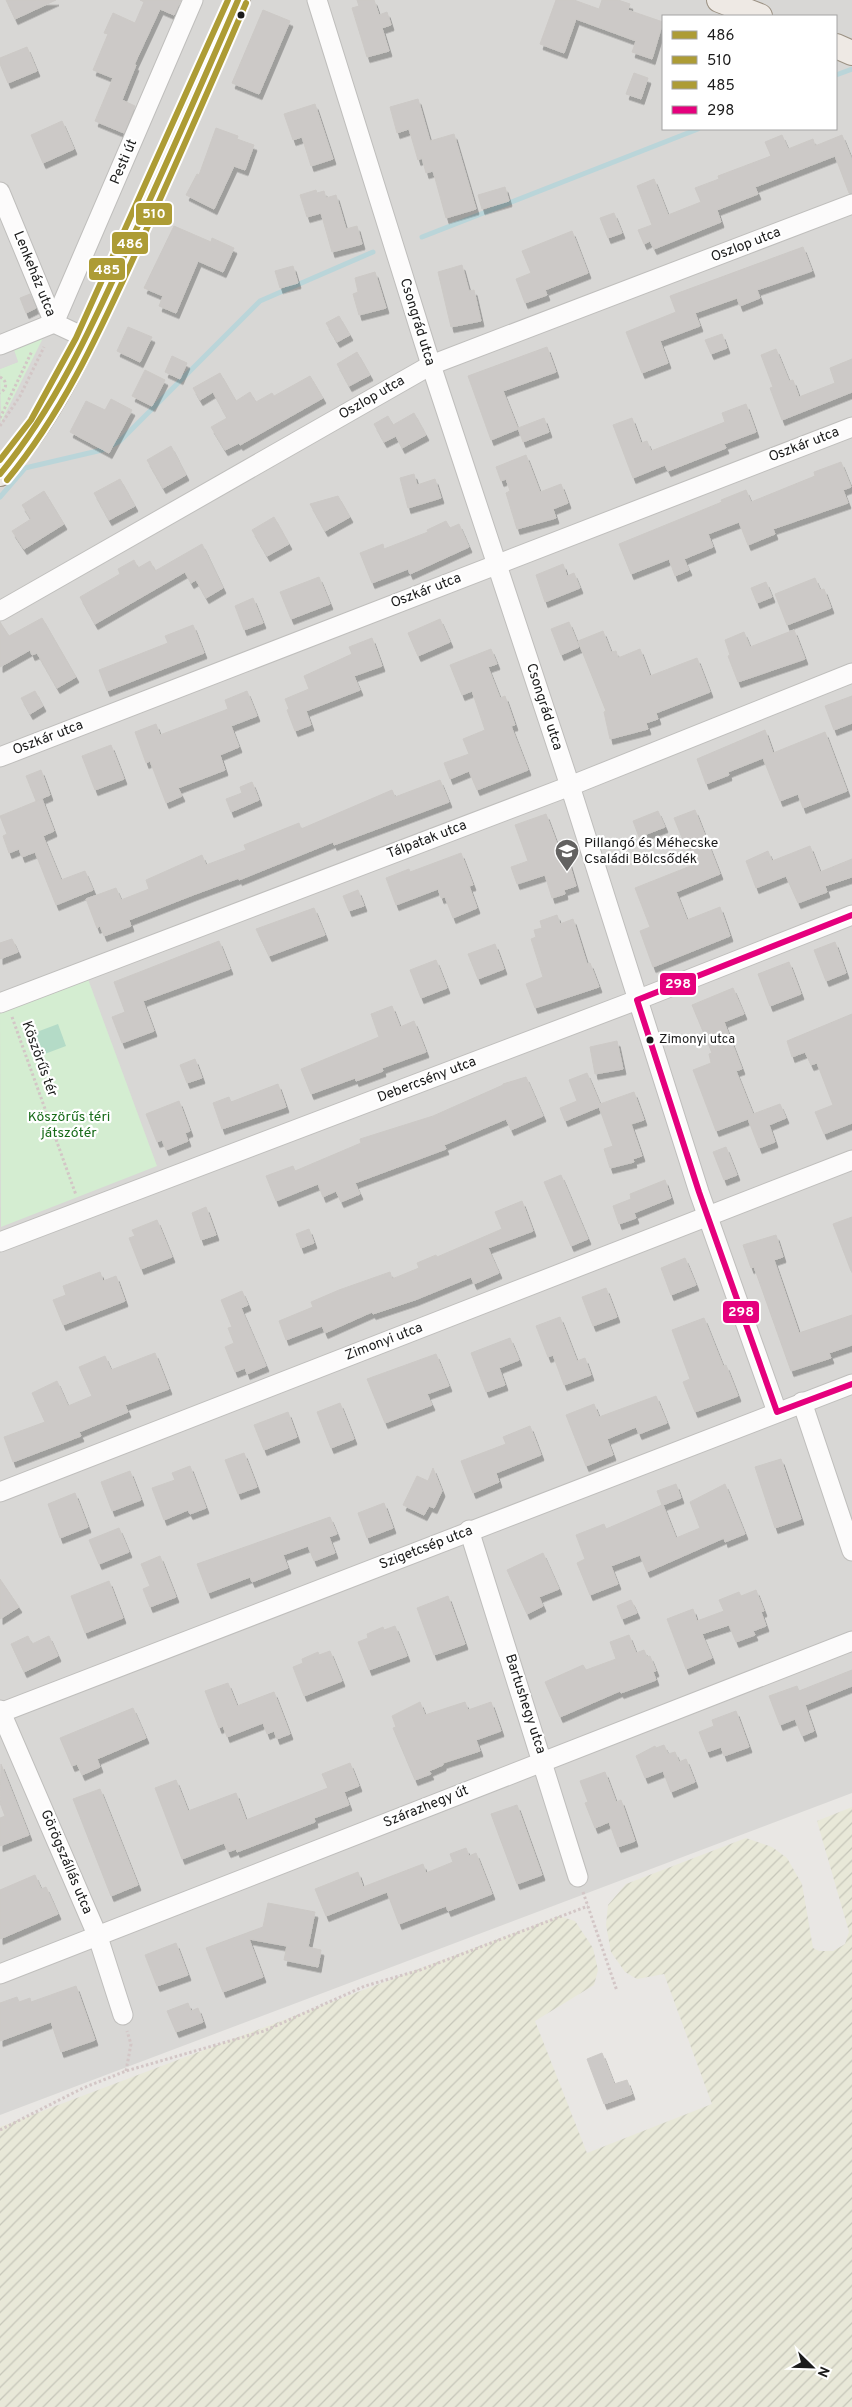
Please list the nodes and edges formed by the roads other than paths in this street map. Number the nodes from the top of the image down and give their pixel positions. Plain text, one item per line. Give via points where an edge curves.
1 (194, 0) edge
2 (238, 0) edge
3 (317, 0) edge
4 (719, 0) edge
5 (757, 15) edge
6 (837, 46) edge
7 (852, 53) edge
8 (0, 192) edge
9 (852, 204) edge
10 (48, 325) junction
11 (86, 338) junction
12 (0, 345) edge
13 (431, 365) junction
14 (852, 426) edge
15 (0, 474) edge
16 (496, 563) junction
17 (0, 610) edge
18 (852, 673) edge
19 (0, 757) edge
20 (570, 786) junction
21 (852, 915) edge
22 (637, 1000) junction
23 (3, 1001) edge
24 (852, 1160) edge
25 (708, 1216) junction
26 (0, 1242) edge
27 (852, 1384) edge
28 (802, 1402) junction
29 (777, 1412) junction
30 (0, 1492) edge
31 (470, 1530) junction
32 (852, 1550) edge
33 (852, 1641) edge
34 (1, 1712) edge
35 (543, 1760) junction
36 (578, 1878) road end
37 (98, 1937) junction
38 (0, 1974) edge
39 (122, 2015) road end

1 - 10 street, Pesti út
2 - 11 main road
3 - 13 street, Csongrád utca
4 - 5 main road
6 - 7 main road
8 - 10 street, Lenkeház utca
9 - 13 street, Oszlop utca
10 - 11 street, Lenkeház utca
10 - 12 street
11 - 15 main road via 36,428
13 - 16 street, Csongrád utca
13 - 17 street, Oszlop utca
14 - 16 street, Oszkár utca
16 - 19 street, Oszkár utca
16 - 20 street, Csongrád utca
18 - 20 street, Tálpatak utca
20 - 22 street, Csongrád utca
20 - 23 street, Tálpatak utca
21 - 22 street, Debercsény utca
22 - 25 street, Csongrád utca
22 - 26 street, Debercsény utca
24 - 25 street, Zimonyi utca
25 - 29 street, Csongrád utca
25 - 30 street, Zimonyi utca
27 - 28 street, Szigetcsép utca
28 - 29 street, Szigetcsép utca
28 - 32 street
29 - 31 street, Szigetcsép utca
31 - 34 street, Szigetcsép utca
31 - 35 street, Bartushegy utca
33 - 35 street, Szárazhegy út
34 - 37 street, Görögszállás utca
35 - 36 street, Bartushegy utca
35 - 37 street, Szárazhegy út
37 - 38 street, Szárazhegy út
37 - 39 street, Görögszállás utca

